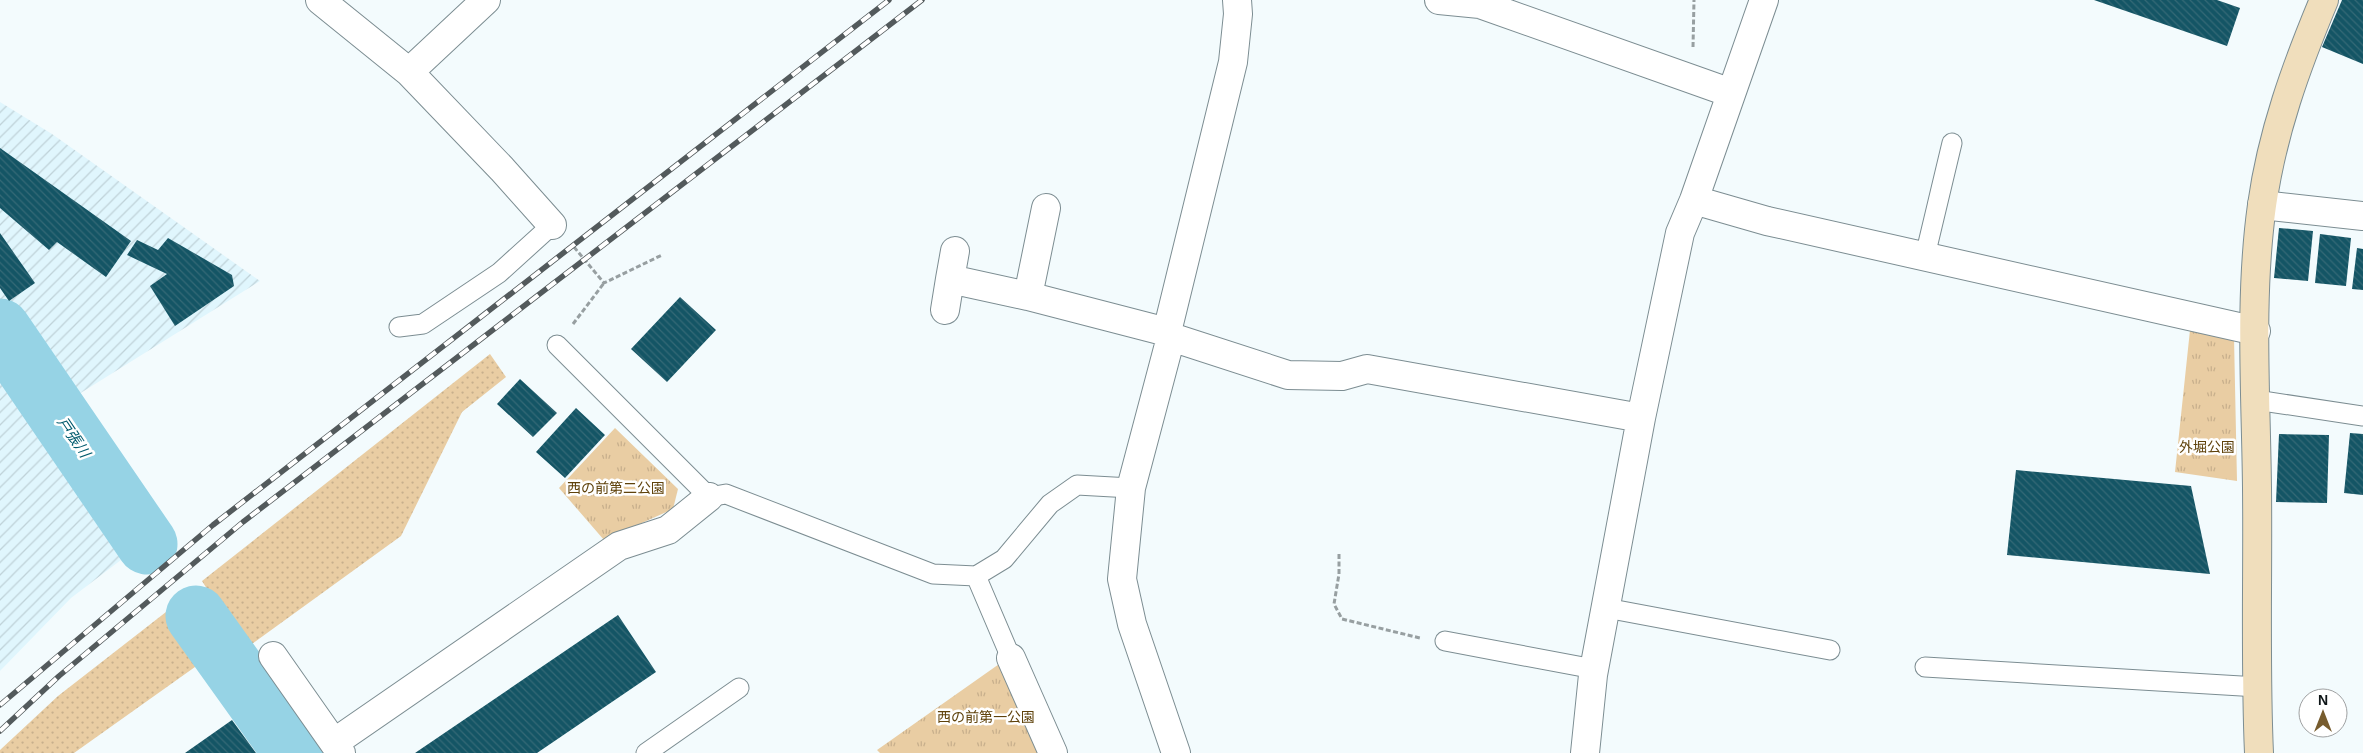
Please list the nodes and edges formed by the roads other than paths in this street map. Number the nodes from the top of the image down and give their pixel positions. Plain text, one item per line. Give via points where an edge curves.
1 (320, 0) edge
2 (486, 0) edge
3 (1237, 0) edge
4 (1439, 0) edge
5 (1764, 0) edge
6 (2324, 0) edge
7 (1480, 2) edge
8 (409, 72) junction
9 (1731, 93) junction
10 (1952, 143) dead end
11 (1694, 200) junction
12 (2262, 205) junction
13 (1046, 208) dead end
14 (2363, 216) edge
15 (552, 225) joint
16 (955, 251) dead end
17 (1926, 256) junction
18 (950, 279) junction
19 (1028, 296) junction
20 (945, 310) dead end
21 (398, 327) dead end
22 (2256, 331) junction
23 (1169, 335) junction
24 (557, 345) road end
25 (2256, 400) junction
26 (2363, 416) edge
27 (1641, 418) junction
28 (1131, 488) junction
29 (709, 496) junction
30 (976, 576) junction
31 (1606, 608) junction
32 (1445, 641) road end
33 (1830, 650) dead end
34 (273, 656) dead end
35 (1011, 658) joint
36 (1924, 667) dead end
37 (1594, 669) junction
38 (2258, 687) junction
39 (739, 688) dead end
40 (338, 747) edge
41 (646, 753) edge
42 (1053, 753) edge
43 (1176, 753) edge
44 (1585, 753) edge
45 (2259, 753) edge

1 - 8 street
2 - 8 street
3 - 23 street via 1233,62
4 - 7 street
5 - 9 street
6 - 12 street via 2287,96
7 - 9 street
8 - 15 street
9 - 11 street
10 - 17 lane
11 - 17 street via 1767,221
11 - 27 street via 1680,233
12 - 14 street
12 - 22 street
13 - 19 street via 1051,236
15 - 21 lane via 499,273 423,324
16 - 18 street
17 - 22 street
18 - 19 street
18 - 20 street
19 - 23 street
22 - 25 street
23 - 27 street via 1288,374 1342,376 1367,370
23 - 28 street
24 - 29 lane
25 - 26 lane
25 - 38 street
27 - 31 street
28 - 30 lane via 1077,485 1050,504 1004,559
28 - 43 street via 1122,579 1132,624
29 - 30 lane via 726,494 933,574
29 - 40 street via 668,530 620,546
30 - 35 lane
31 - 33 lane
31 - 37 street
32 - 37 lane
34 - 40 street
35 - 42 street
36 - 38 lane
37 - 44 street
38 - 45 street
39 - 41 lane

